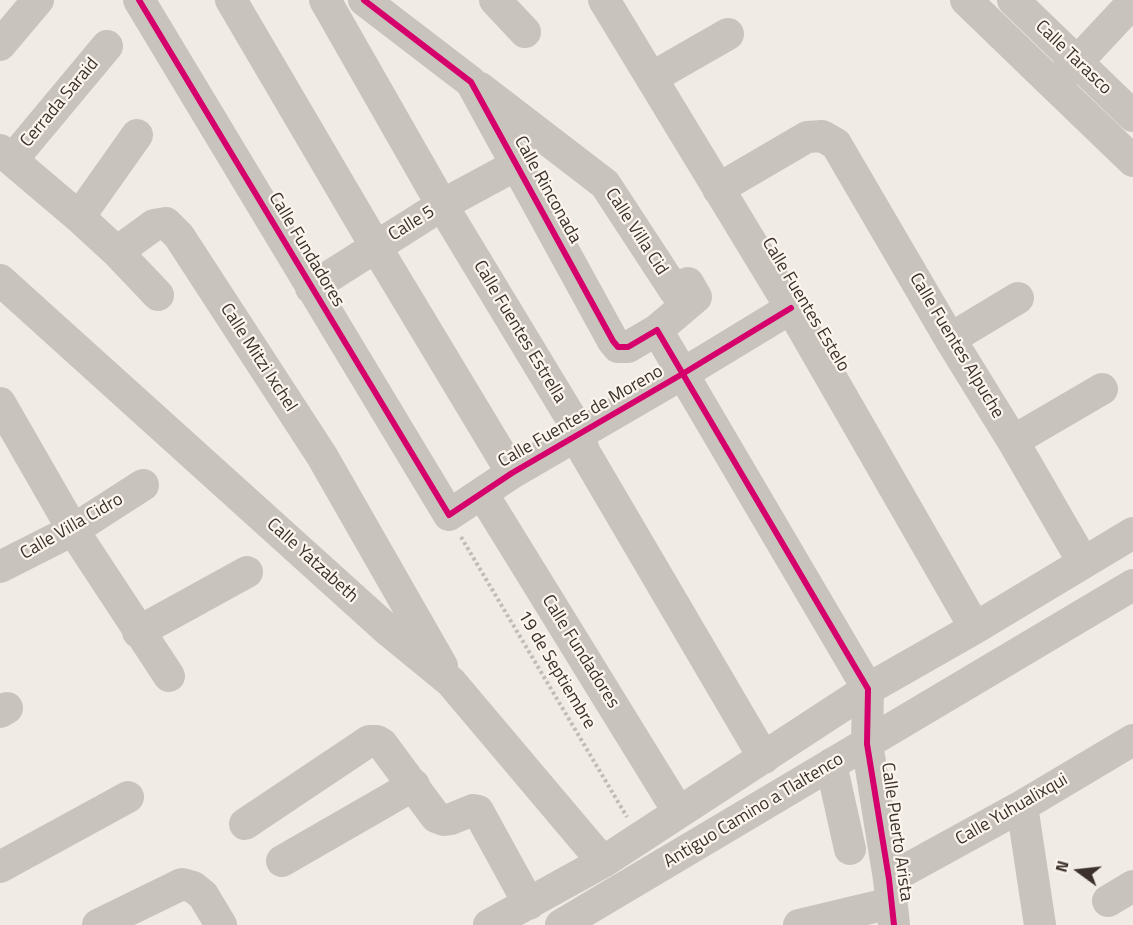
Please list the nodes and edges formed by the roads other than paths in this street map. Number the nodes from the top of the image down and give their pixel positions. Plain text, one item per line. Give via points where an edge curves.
1 (38, 0) edge
2 (138, 0) edge
3 (231, 0) edge
4 (325, 0) edge
5 (364, 0) edge
6 (495, 0) edge
7 (604, 0) edge
8 (966, 0) edge
9 (1012, 0) edge
10 (1133, 2) edge
11 (525, 32) dead end
12 (728, 34) dead end
13 (0, 45) edge
14 (107, 46) dead end
15 (1077, 62) junction
16 (653, 77) junction
17 (471, 82) junction
18 (1054, 85) junction
19 (1133, 116) edge
20 (137, 135) dead end
21 (6, 155) edge
22 (1133, 161) edge
23 (516, 165) junction
24 (718, 189) junction
25 (442, 205) junction
26 (79, 217) junction
27 (376, 246) junction
28 (117, 252) junction
29 (0, 280) edge
30 (311, 288) junction
31 (158, 295) dead end
32 (1018, 298) dead end
33 (790, 308) junction
34 (657, 330) junction
35 (951, 339) junction
36 (684, 374) junction
37 (1102, 389) dead end
38 (0, 403) edge
39 (577, 436) junction
40 (1013, 441) junction
41 (512, 473) junction
42 (143, 485) dead end
43 (482, 493) junction
44 (449, 515) joint
45 (73, 530) junction
46 (1133, 533) edge
47 (1083, 562) junction
48 (0, 567) edge
49 (247, 572) dead end
50 (1133, 585) edge
51 (975, 628) junction
52 (138, 632) junction
53 (169, 676) dead end
54 (451, 682) junction
55 (868, 689) junction
56 (1133, 740) edge
57 (867, 744) junction
58 (764, 758) junction
59 (831, 764) junction
60 (414, 785) junction
61 (128, 797) dead end
62 (1022, 806) junction
63 (678, 811) junction
64 (245, 824) dead end
65 (850, 849) dead end
66 (2, 861) edge
67 (282, 861) dead end
68 (603, 862) junction
69 (891, 902) edge
70 (529, 904) junction
71 (98, 925) edge
72 (221, 925) edge
73 (489, 925) edge
74 (561, 925) edge
75 (799, 925) edge
76 (1040, 925) edge

1 - 13 street
2 - 30 street, Calle Fundadores
3 - 27 street
4 - 25 street, Calle Fuentes Estrella
5 - 17 street, Calle Rinconada
6 - 11 street
7 - 16 street, Calle Fuentes Estelo
8 - 18 street
9 - 15 street, Calle Tarasco
10 - 15 street
12 - 16 street
14 - 21 street, Cerrada Saraid
15 - 18 street
15 - 19 street, Calle Tarasco
16 - 24 street, Calle Fuentes Estelo
17 - 23 street, Calle Rinconada
17 - 34 street, Calle Villa Cid via 605,184 675,291 688,283 696,297
18 - 22 street
20 - 26 street
21 - 26 street
23 - 25 street, Calle 5
23 - 34 street, Calle Rinconada via 618,347 628,347
24 - 33 street, Calle Fuentes Estelo
24 - 35 street, Calle Fuentes Alpuche via 807,137 822,136 836,144
25 - 27 street, Calle 5
25 - 39 street, Calle Fuentes Estrella via 571,418
26 - 28 street
27 - 30 street, Calle 5
27 - 41 street
28 - 31 street
28 - 54 street, Calle Mitzi Ixchel via 154,225 166,223 179,236 322,456
29 - 54 street, Calle Yatzabeth via 390,633
30 - 44 street, Calle Fundadores
32 - 35 street
33 - 36 street, Calle Fuentes de Moreno
33 - 51 street, Calle Fuentes Estelo
34 - 36 street
35 - 40 street, Calle Fuentes Alpuche
36 - 39 street, Calle Fuentes de Moreno
36 - 55 street
37 - 40 street
38 - 45 street
39 - 41 street, Calle Fuentes de Moreno
39 - 58 street, Calle Fuentes Estrella
40 - 47 street, Calle Fuentes Alpuche
41 - 43 street, Calle Fuentes de Moreno
42 - 45 street, Calle Villa Cidro
43 - 44 street, Calle Fuentes de Moreno
43 - 63 street, Calle Fundadores
45 - 48 street, Calle Villa Cidro
45 - 52 street
46 - 47 street
47 - 51 street
49 - 52 street
50 - 57 street, Antiguo Camino a Tlaltenco
51 - 55 street
52 - 53 street
54 - 68 street, Calle Yatzabeth
55 - 57 street
55 - 58 street
56 - 62 street, Calle Yuhualixqui
57 - 59 street, Antiguo Camino a Tlaltenco
57 - 69 street, Calle Puerto Arista
58 - 63 street
59 - 65 street
59 - 74 street, Antiguo Camino a Tlaltenco
60 - 64 street via 382,744 369,741
60 - 67 street
60 - 70 street via 436,817 451,819 478,811
61 - 66 street
62 - 69 street, Calle Yuhualixqui
62 - 76 street
63 - 68 street
68 - 70 street
69 - 75 street, Calle Yuhualixqui
70 - 73 street
71 - 72 street via 182,884 203,895

